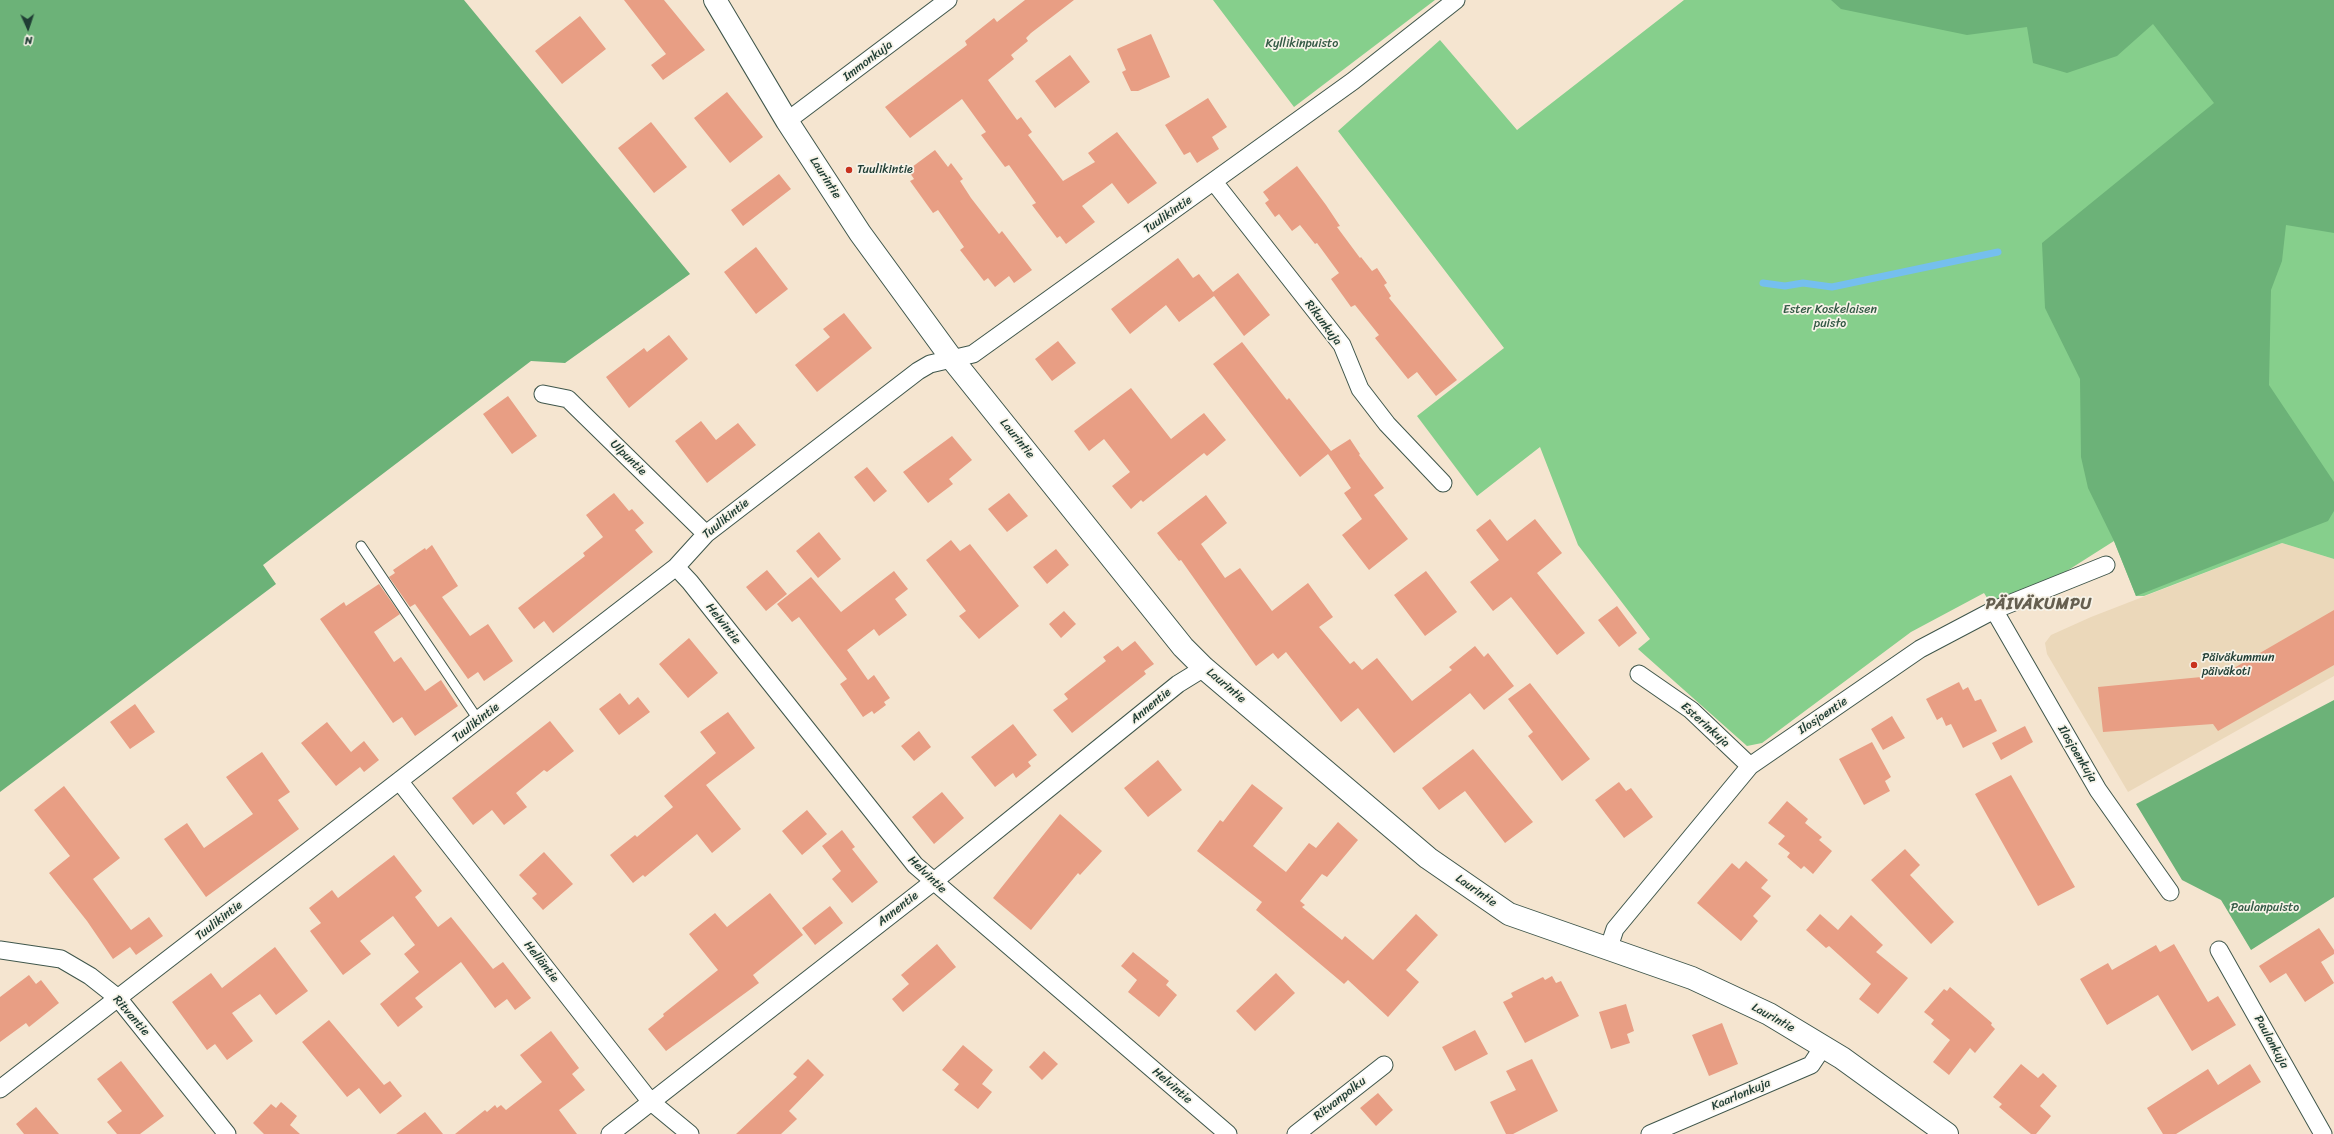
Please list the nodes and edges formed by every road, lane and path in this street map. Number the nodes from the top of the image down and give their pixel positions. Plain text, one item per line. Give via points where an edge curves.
1 (715, 0) edge
2 (948, 0) edge
3 (1456, 0) edge
4 (787, 121) junction
5 (1214, 182) junction
6 (952, 359) junction
7 (543, 394) dead end
8 (1443, 483) dead end
9 (706, 534) junction
10 (361, 546) dead end
11 (2106, 566) dead end
12 (676, 567) junction
13 (1994, 610) junction
14 (1204, 668) junction
15 (1639, 674) dead end
16 (478, 721) junction
17 (1750, 766) junction
18 (400, 782) junction
19 (933, 882) junction
20 (2170, 892) dead end
21 (0, 950) edge
22 (1608, 950) junction
23 (2219, 950) dead end
24 (118, 998) junction
25 (1824, 1047) junction
26 (1384, 1065) dead end
27 (0, 1089) edge
28 (650, 1101) junction
29 (227, 1134) edge
30 (610, 1134) edge
31 (690, 1134) edge
32 (1228, 1134) edge
33 (1296, 1134) edge
34 (1650, 1134) edge
35 (1947, 1134) edge
36 (2323, 1134) edge

1 - 4 street, Laurintie
2 - 4 street, Immonkuja
3 - 5 street, Tuulikintie via 1353,81
4 - 6 street, Laurintie via 860,233
5 - 6 street, Tuulikintie via 973,354
5 - 8 street, Rikunkuja via 1342,345 1360,389 1387,424
6 - 9 street, Tuulikintie via 930,364 918,371
6 - 14 street, Laurintie via 1183,647
7 - 9 street, Ulpuntie via 568,399
9 - 12 street, Tuulikintie
10 - 16 lane
11 - 13 street, Ilosjoentie
12 - 16 street, Tuulikintie
12 - 19 street, Helvintie via 915,865
13 - 17 street, Ilosjoentie via 1920,649
13 - 20 street, Ilosjoenkuja via 2098,790
14 - 19 street, Annentie via 1172,689
14 - 22 street, Laurintie via 1428,858 1510,914
15 - 17 street, Esterinkuja via 1691,710
16 - 18 street, Tuulikintie
17 - 22 street, Ilosjoentie via 1616,929
18 - 24 street, Tuulikintie
18 - 28 street, Helläntie
19 - 28 street, Annentie
19 - 32 street, Helvintie
21 - 24 street, Ritvantie via 61,959 90,976
22 - 25 street, Laurintie via 1692,978 1769,1014
23 - 36 street, Paulankuja
24 - 27 street, Tuulikintie
24 - 29 street, Ritvantie
25 - 34 street, Kaarlonkuja via 1810,1065
25 - 35 street, Laurintie
26 - 33 street, Ritvanpolku
28 - 30 street, Annentie
28 - 31 street, Helläntie

